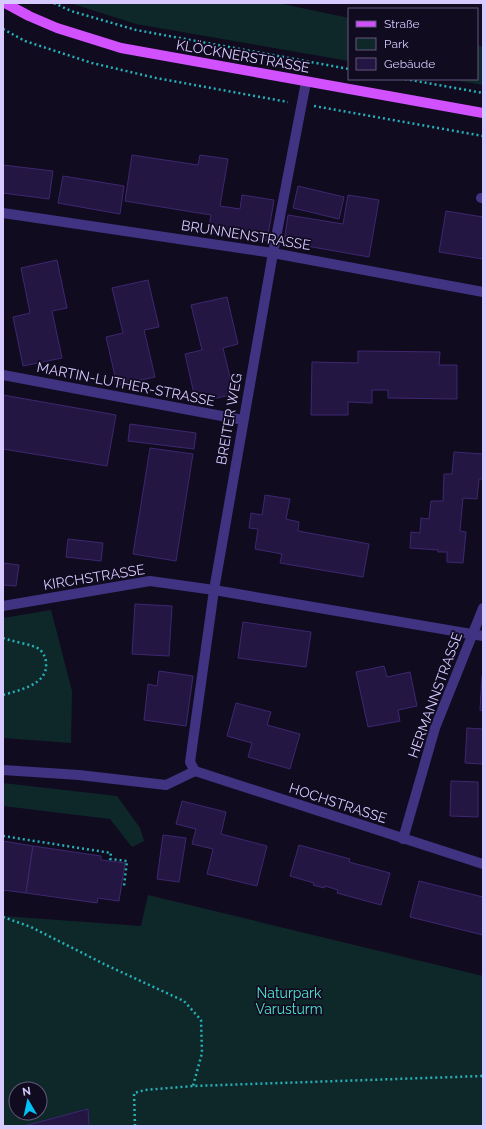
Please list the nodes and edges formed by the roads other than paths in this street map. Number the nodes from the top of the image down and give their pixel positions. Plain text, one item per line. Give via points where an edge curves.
1 (5, 3) edge
2 (306, 82) junction
3 (483, 113) edge
4 (3, 212) edge
5 (273, 253) junction
6 (483, 292) edge
7 (3, 375) edge
8 (243, 420) junction
9 (214, 590) junction
10 (3, 606) edge
11 (483, 608) edge
12 (478, 635) edge
13 (192, 766) junction
14 (3, 770) edge
15 (403, 839) junction
16 (483, 864) edge

1 - 2 main road, KLÖCKNERSTRASSE via 57,28 121,48
2 - 3 main road, KLÖCKNERSTRASSE
2 - 5 street, BREITER WEG
4 - 5 street, BRUNNENSTRASSE
5 - 6 street, BRUNNENSTRASSE
5 - 8 street, BREITER WEG
7 - 8 street, MARTIN-LUTHER-STRASSE
8 - 9 street, BREITER WEG
9 - 10 street, KIRCHSTRASSE via 150,581
9 - 12 street, KIRCHSTRASSE
9 - 13 street, BREITER WEG
11 - 12 street, HERMANNSTRASSE
12 - 15 street, HERMANNSTRASSE via 435,728
13 - 14 street via 166,785
13 - 15 street, HOCHSTRASSE
15 - 16 street, HOCHSTRASSE

